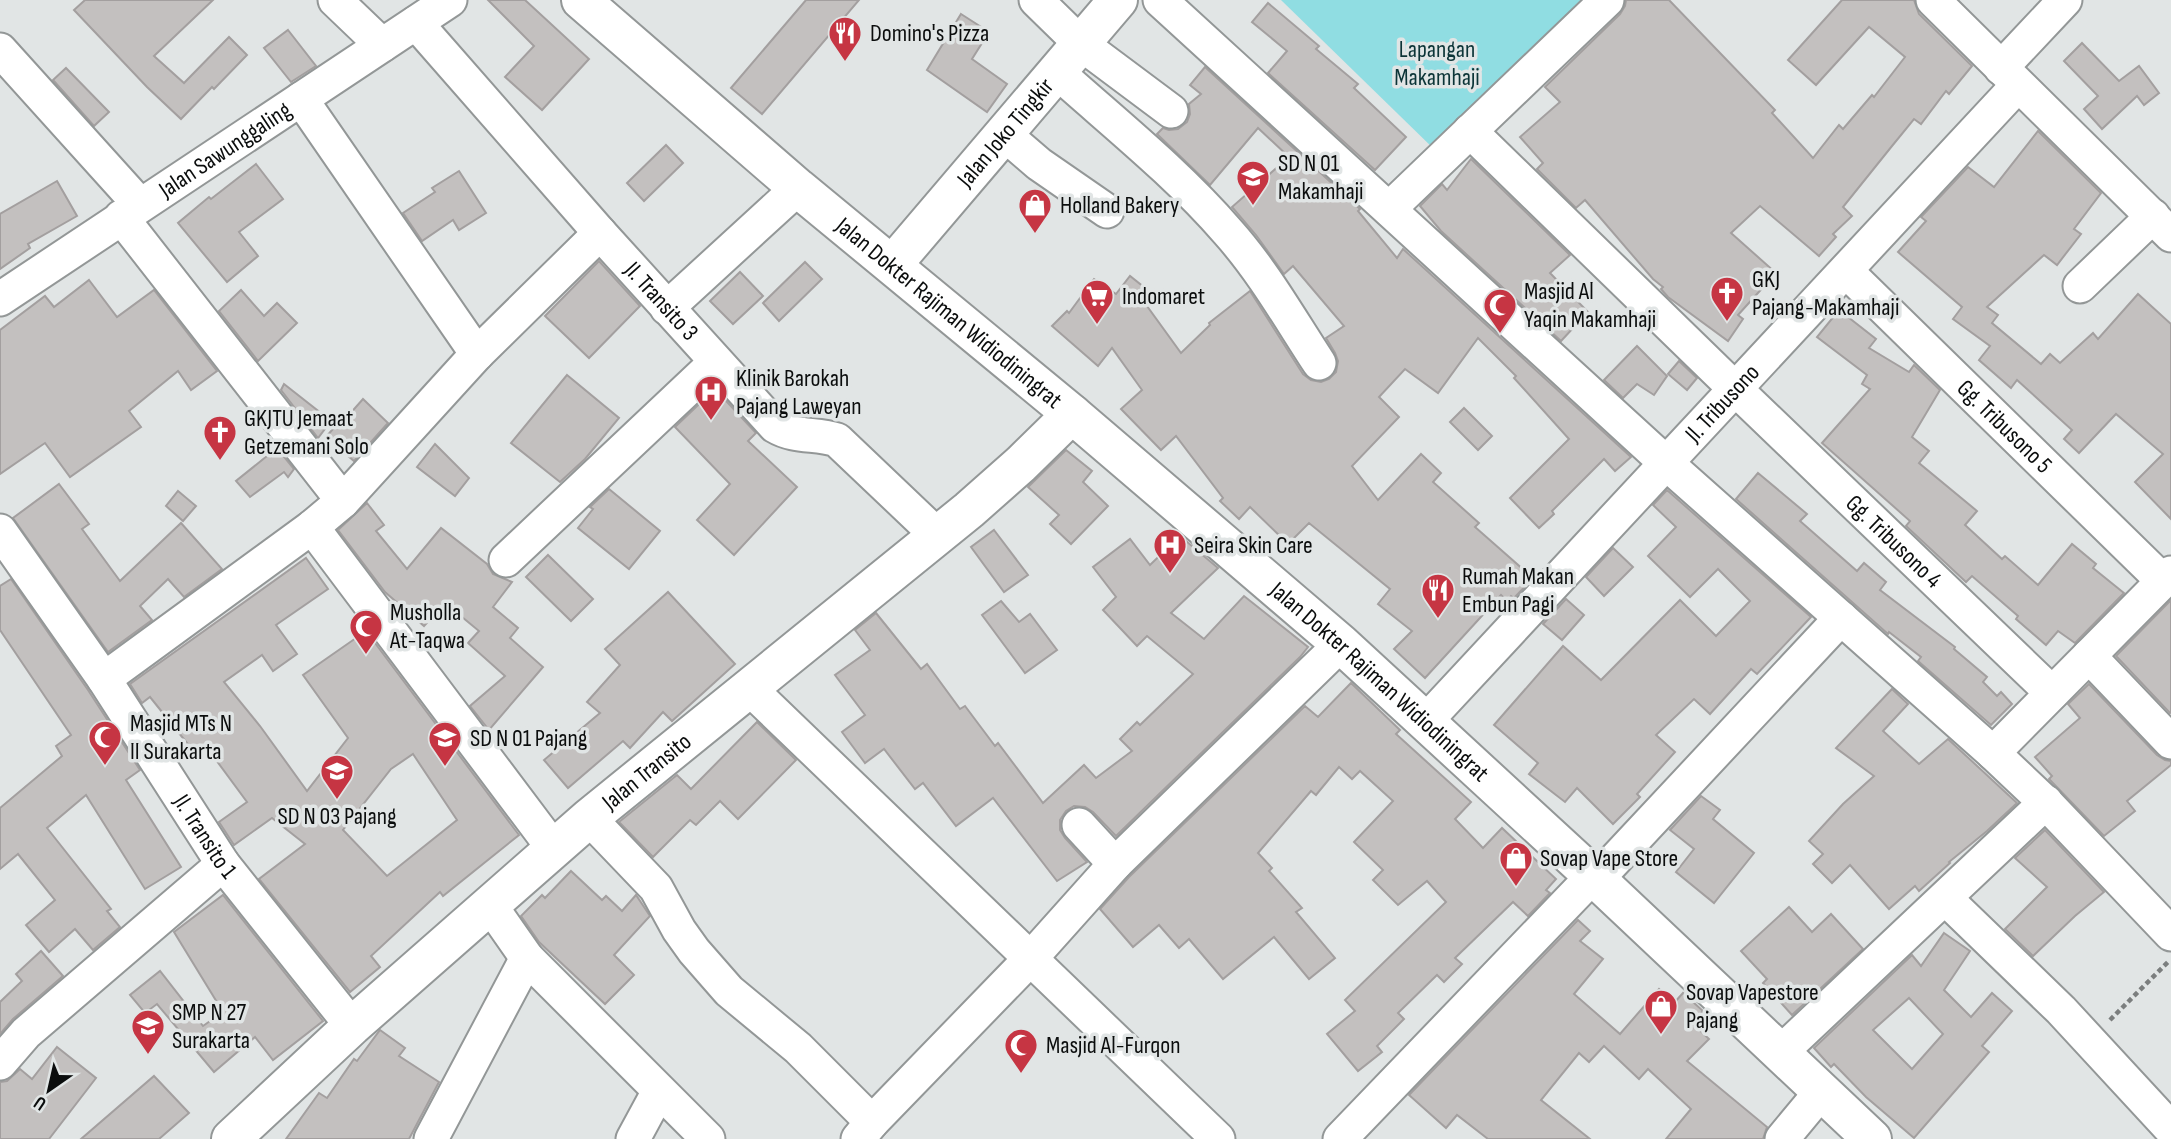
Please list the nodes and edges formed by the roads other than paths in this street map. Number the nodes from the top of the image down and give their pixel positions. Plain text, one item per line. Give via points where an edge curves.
1 (335, 0) edge
2 (450, 0) edge
3 (581, 0) edge
4 (1036, 0) edge
5 (1118, 0) edge
6 (1160, 0) edge
7 (1607, 0) edge
8 (1933, 0) edge
9 (2065, 0) edge
10 (416, 23) junction
11 (382, 45) junction
12 (0, 50) edge
13 (1068, 57) junction
14 (2010, 76) junction
15 (301, 99) junction
16 (1171, 111) dead end
17 (1470, 131) junction
18 (1003, 133) junction
19 (799, 188) junction
20 (1389, 209) junction
21 (131, 211) junction
22 (1107, 211) dead end
23 (2161, 215) edge
24 (600, 233) junction
25 (893, 264) junction
26 (1846, 271) junction
27 (2080, 286) dead end
28 (0, 299) edge
29 (667, 308) junction
30 (477, 354) junction
31 (716, 362) junction
32 (1319, 363) dead end
33 (1735, 390) junction
34 (1072, 414) junction
35 (1665, 462) junction
36 (343, 501) junction
37 (312, 527) junction
38 (938, 536) junction
39 (5, 548) edge
40 (506, 560) dead end
41 (2167, 577) edge
42 (1842, 618) junction
43 (1340, 644) junction
44 (2089, 656) junction
45 (104, 679) junction
46 (749, 688) junction
47 (2052, 694) junction
48 (1425, 722) junction
49 (2171, 743) edge
50 (1993, 753) junction
51 (2046, 802) junction
52 (589, 818) junction
53 (1079, 825) dead end
54 (554, 849) junction
55 (223, 864) junction
56 (1115, 864) junction
57 (1595, 878) junction
58 (1945, 898) junction
59 (489, 905) junction
60 (2171, 934) edge
61 (527, 958) junction
62 (1030, 959) junction
63 (352, 1026) junction
64 (1780, 1054) junction
65 (0, 1063) edge
66 (659, 1091) junction
67 (1821, 1092) junction
68 (2171, 1129) edge
69 (865, 1131) edge
70 (231, 1139) edge
71 (431, 1139) edge
72 (633, 1139) edge
73 (708, 1139) edge
74 (1217, 1139) edge
75 (1340, 1139) edge
76 (1782, 1139) edge
77 (1872, 1139) edge

1 - 11 street
2 - 10 street, Jalan Sawunggaling
3 - 19 main road, Jalan Dokter Rajiman Widiodiningrat
4 - 13 street
5 - 13 main road, Jalan Joko Tingkir
6 - 20 street
7 - 17 street
8 - 14 street
9 - 14 street, Jl. Tribusono
10 - 11 street, Jalan Sawunggaling
10 - 24 street, Jl. Transito 3
11 - 15 street, Jalan Sawunggaling
12 - 21 street
13 - 16 street
13 - 18 main road, Jalan Joko Tingkir
13 - 32 street via 1228,232
14 - 23 street
14 - 26 street, Jl. Tribusono
15 - 21 street, Jalan Sawunggaling
15 - 30 street
17 - 20 street
17 - 33 street, Gg. Tribusono 4
18 - 22 street
18 - 25 main road, Jalan Joko Tingkir
19 - 25 main road, Jalan Dokter Rajiman Widiodiningrat
19 - 29 street
20 - 35 street
21 - 28 street, Jalan Sawunggaling
21 - 36 street
23 - 27 street
24 - 29 street, Jl. Transito 3
24 - 30 street
25 - 34 main road, Jalan Dokter Rajiman Widiodiningrat
26 - 33 street, Jl. Tribusono
26 - 41 street, Gg. Tribusono 5
29 - 31 street, Jl. Transito 3
30 - 36 street
31 - 38 street, Jl. Transito 3 via 775,426 795,435 837,440
31 - 40 street
33 - 35 street, Jl. Tribusono
33 - 47 street, Gg. Tribusono 4
34 - 38 main road, Jalan Transito
34 - 43 main road, Jalan Dokter Rajiman Widiodiningrat
35 - 42 street
35 - 48 street, Jl. Tribusono
36 - 37 street
37 - 45 street
37 - 54 street
38 - 46 main road, Jalan Transito
39 - 45 street, Jl. Transito 1
41 - 44 street
42 - 50 street
42 - 57 street
43 - 48 main road, Jalan Dokter Rajiman Widiodiningrat
43 - 56 street
44 - 47 street
44 - 49 street
45 - 55 street, Jl. Transito 1
46 - 52 main road, Jalan Transito
46 - 62 street
47 - 50 street
48 - 57 main road, Jalan Dokter Rajiman Widiodiningrat
50 - 51 street
51 - 58 street
51 - 60 street
52 - 54 main road, Jalan Transito
52 - 69 street via 656,888 679,930 729,991 798,1048
53 - 56 street
54 - 59 main road, Jalan Transito
55 - 63 street, Jl. Transito 1
55 - 65 street via 26,1032
56 - 62 street
57 - 64 main road, Jalan Dokter Rajiman Widiodiningrat
57 - 75 street
58 - 64 street
58 - 68 street via 2061,1010
59 - 61 street
59 - 63 main road, Jalan Transito
61 - 66 street
61 - 71 street
62 - 69 street
62 - 74 street
63 - 70 main road, Jalan Transito
64 - 67 main road, Jalan Dokter Rajiman Widiodiningrat
66 - 72 street
66 - 73 street
67 - 76 street
67 - 77 main road, Jalan Dokter Rajiman Widiodiningrat

